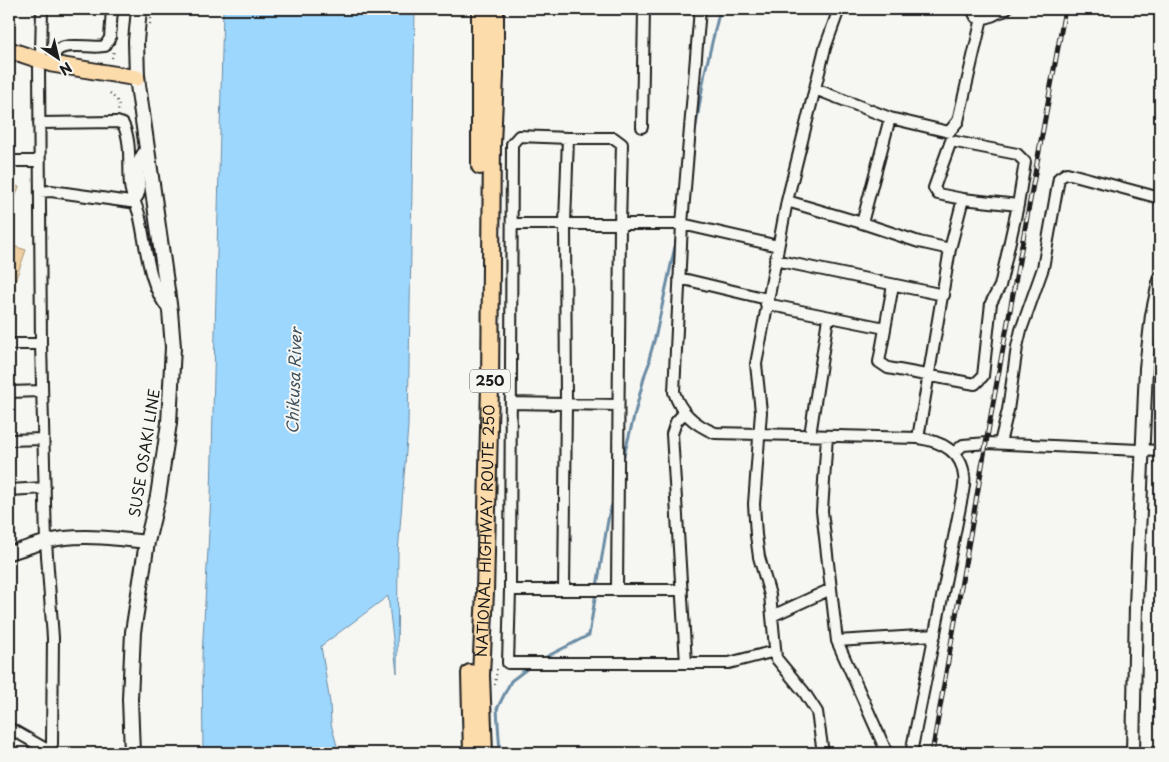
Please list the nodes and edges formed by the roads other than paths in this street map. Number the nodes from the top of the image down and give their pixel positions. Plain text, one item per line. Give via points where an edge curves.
1 (42, 9) edge
2 (112, 9) edge
3 (139, 9) edge
4 (480, 9) edge
5 (495, 9) edge
6 (644, 9) edge
7 (700, 9) edge
8 (839, 9) edge
9 (972, 9) edge
10 (1006, 9) edge
11 (982, 18) junction
12 (9, 50) edge
13 (41, 53) dead end
14 (46, 66) junction
15 (137, 78) junction
16 (815, 89) junction
17 (890, 118) junction
18 (39, 123) junction
19 (642, 127) dead end
20 (950, 136) junction
21 (568, 138) junction
22 (147, 147) junction
23 (9, 161) edge
24 (39, 161) junction
25 (40, 192) junction
26 (1160, 198) edge
27 (963, 199) junction
28 (134, 201) junction
29 (787, 201) junction
30 (1018, 205) junction
31 (565, 223) junction
32 (862, 223) junction
33 (512, 224) junction
34 (682, 224) junction
35 (620, 225) junction
36 (778, 246) junction
37 (950, 249) junction
38 (775, 260) junction
39 (679, 278) junction
40 (1160, 278) edge
41 (893, 285) junction
42 (944, 295) junction
43 (767, 301) junction
44 (170, 311) junction
45 (828, 318) junction
46 (885, 328) junction
47 (9, 344) edge
48 (41, 344) junction
49 (930, 376) junction
50 (42, 391) junction
51 (9, 392) edge
52 (511, 403) junction
53 (566, 404) junction
54 (618, 405) junction
55 (684, 413) junction
56 (759, 434) junction
57 (810, 435) junction
58 (827, 436) junction
59 (918, 438) junction
60 (43, 439) junction
61 (9, 440) edge
62 (1000, 443) junction
63 (1143, 450) junction
64 (1160, 451) edge
65 (954, 454) junction
66 (45, 488) junction
67 (9, 490) edge
68 (46, 542) junction
69 (147, 542) junction
70 (9, 553) edge
71 (564, 589) junction
72 (831, 589) junction
73 (510, 590) junction
74 (617, 590) junction
75 (682, 590) junction
76 (772, 616) junction
77 (935, 636) junction
78 (837, 641) junction
79 (775, 650) junction
80 (686, 663) junction
81 (9, 728) edge
82 (51, 752) edge
83 (132, 753) edge
84 (472, 753) edge
85 (484, 753) edge
86 (823, 753) edge
87 (887, 753) edge
88 (911, 753) edge
89 (1133, 753) edge

1 - 13 street
2 - 14 street via 110,38 105,46 63,47 55,52
3 - 15 main road, SUSE OSAKI LINE
4 - 84 highway, NATIONAL HIGHWAY ROUTE 250 / 250 via 479,376 470,673
5 - 85 highway, NATIONAL HIGHWAY ROUTE 250 / 250 via 490,396 481,675
6 - 19 street
7 - 34 street
8 - 16 street via 824,48
9 - 11 street via 976,17
10 - 11 street via 995,12 991,18
11 - 20 street via 958,121
12 - 14 main road
14 - 15 main road
14 - 18 street
15 - 22 main road, SUSE OSAKI LINE
16 - 17 street
16 - 29 street
17 - 20 street
17 - 32 street
18 - 24 street
18 - 28 street via 123,124
20 - 27 street via 934,188 938,194
20 - 30 street via 1017,154 1025,162
21 - 31 street
21 - 33 street via 519,136 512,144
21 - 35 street via 614,138 622,144
22 - 28 street via 138,163 138,196
22 - 44 main road, SUSE OSAKI LINE
23 - 24 street
24 - 25 street
25 - 28 street
25 - 48 street
26 - 62 street via 1067,173 1059,178 1043,268 1017,347
27 - 30 street
27 - 37 street
28 - 44 street via 156,290
29 - 32 street
29 - 36 street
30 - 49 street via 1000,286 991,303 983,376 975,384
31 - 33 street
31 - 35 street
31 - 53 street
32 - 37 street
33 - 52 street
34 - 35 street
34 - 36 street
34 - 39 street
35 - 54 street
36 - 38 street
37 - 42 street
38 - 41 street
38 - 43 street
39 - 43 street
39 - 55 street via 674,392
40 - 63 street via 1146,368
41 - 42 street
41 - 46 street
42 - 49 street
43 - 45 street
43 - 56 street via 756,364 761,412
44 - 69 main road, SUSE OSAKI LINE via 173,347 170,423
45 - 46 street
45 - 57 street
46 - 49 street via 879,362 888,368
47 - 48 street
48 - 50 street
49 - 59 street
50 - 51 street
50 - 60 street
52 - 53 street
52 - 73 street
53 - 54 street
53 - 71 street
54 - 74 street
55 - 56 street via 701,427 715,433
55 - 75 street via 672,434
56 - 57 street
56 - 76 street via 754,504 756,535
57 - 58 street
58 - 59 street
58 - 72 street via 822,511
59 - 65 street via 933,440
60 - 61 street
60 - 66 street
62 - 63 street
62 - 65 street via 963,445
63 - 64 street
63 - 89 street
65 - 77 street via 964,475 963,492
66 - 67 street
66 - 68 street
68 - 69 street via 90,537
68 - 70 street
68 - 82 street via 53,638
69 - 83 main road, SUSE OSAKI LINE via 133,632
71 - 73 street
71 - 74 street
72 - 76 street
72 - 78 street
73 - 80 street via 508,663
74 - 75 street
75 - 80 street
76 - 79 street
77 - 78 street
77 - 88 street
78 - 87 street
79 - 80 street via 729,663
79 - 86 street via 776,658 817,712
81 - 82 street

